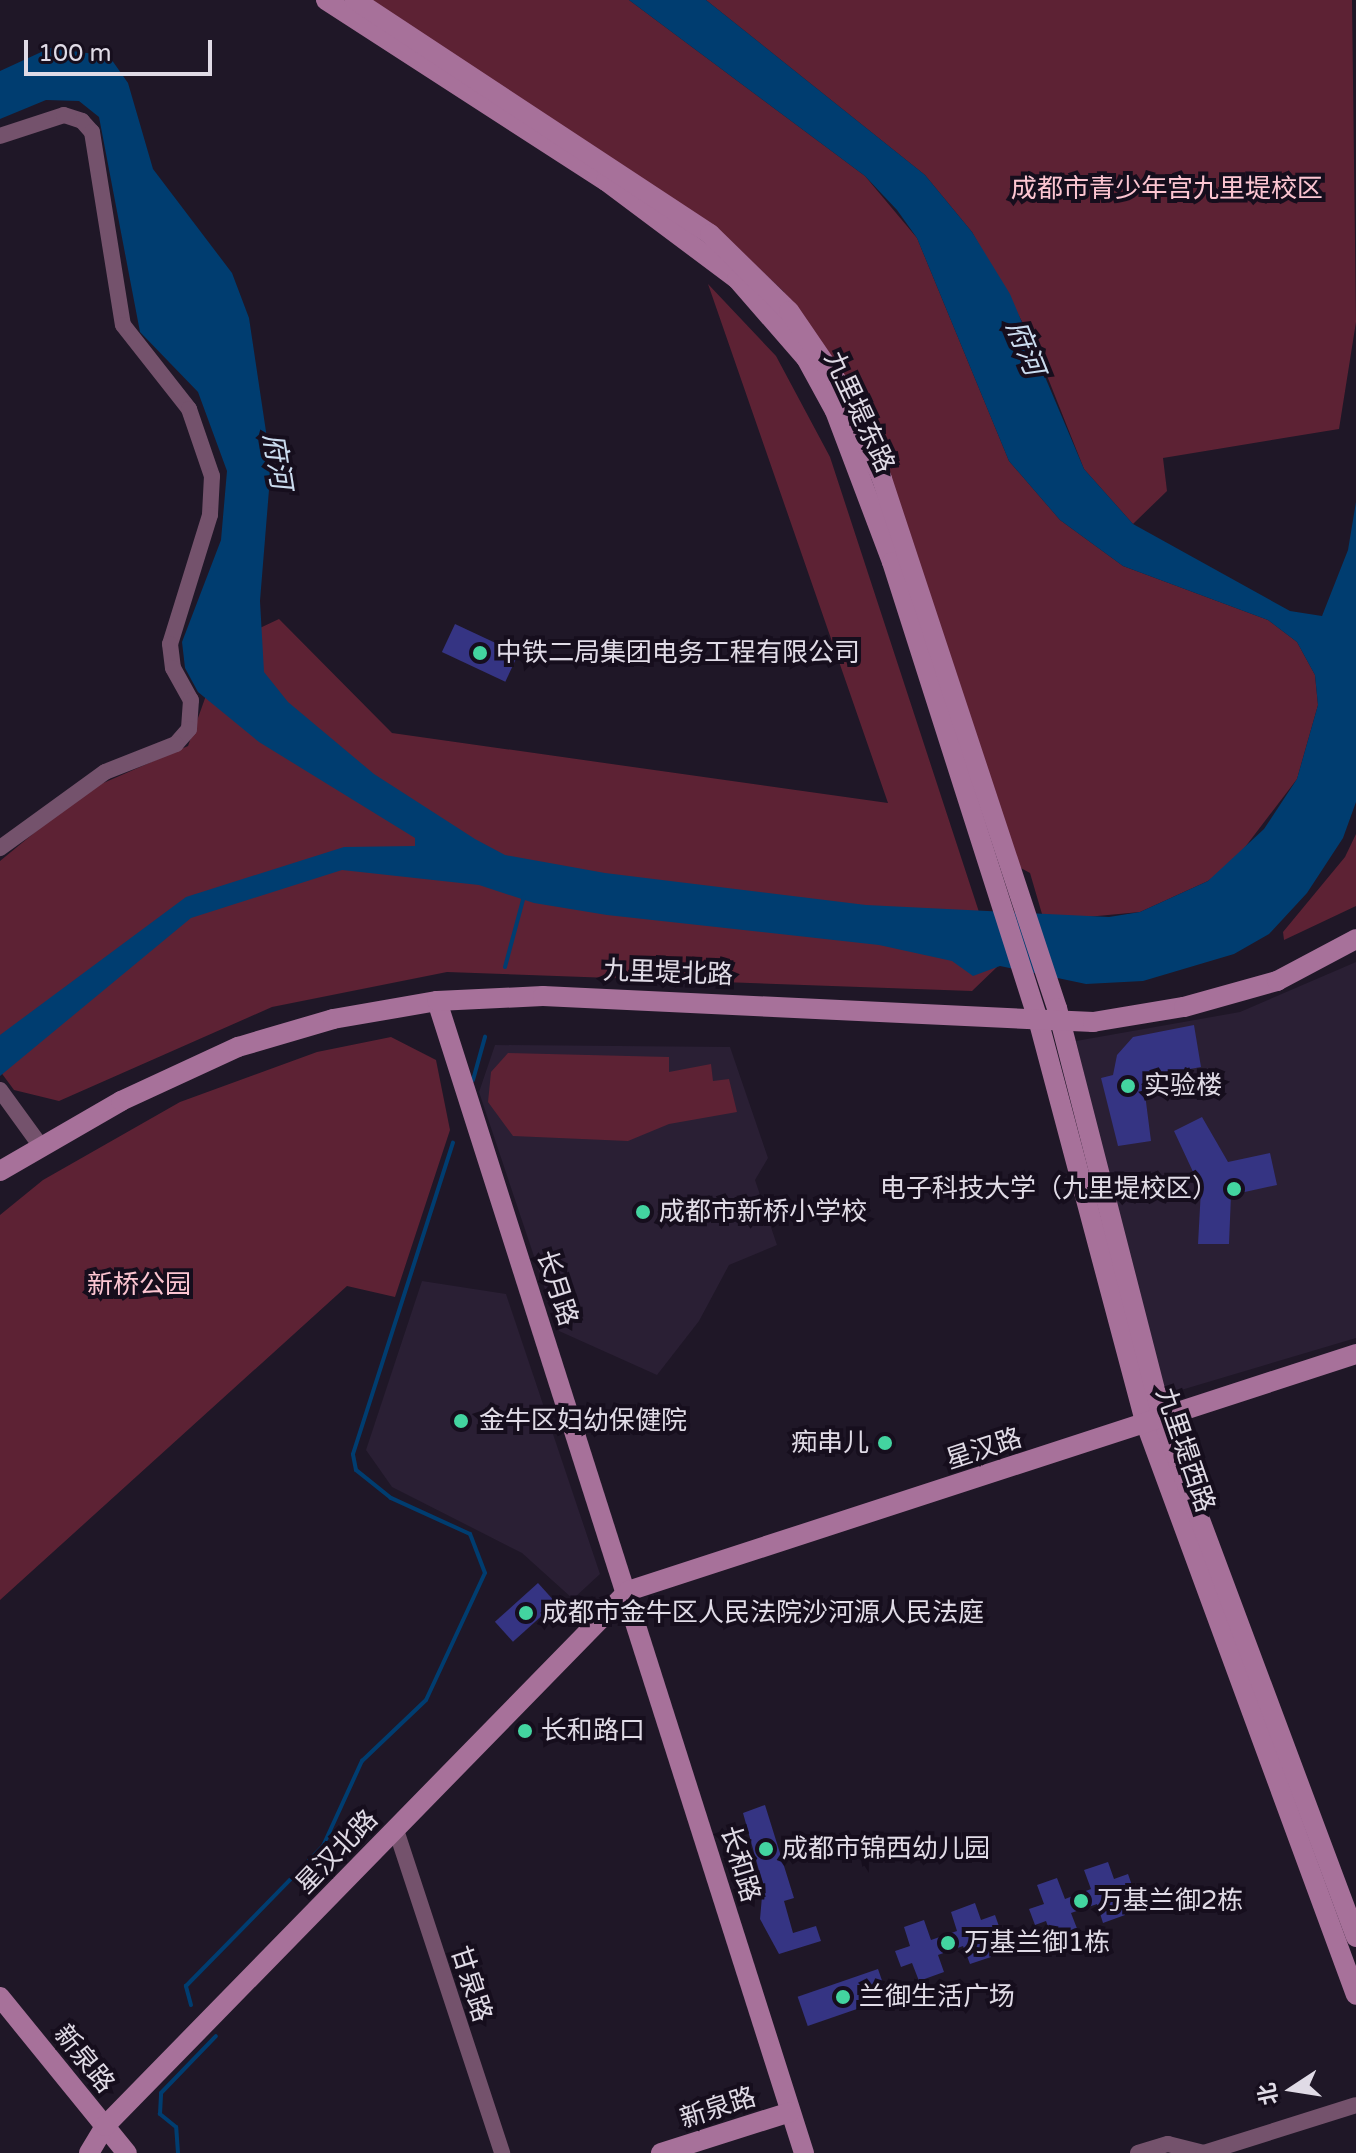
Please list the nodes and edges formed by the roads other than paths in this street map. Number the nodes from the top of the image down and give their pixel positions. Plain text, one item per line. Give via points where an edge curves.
1 (326, 0) edge
2 (355, 0) edge
3 (0, 136) edge
4 (0, 848) edge
5 (1356, 939) edge
6 (1020, 970) joint
7 (437, 1001) junction
8 (1039, 1023) junction
9 (1062, 1023) junction
10 (0, 1090) edge
11 (40, 1145) junction
12 (0, 1171) edge
13 (1356, 1354) edge
14 (1154, 1421) junction
15 (628, 1591) junction
16 (396, 1830) junction
17 (1351, 1933) edge
18 (1356, 1995) edge
19 (0, 1997) edge
20 (1356, 2105) edge
21 (790, 2112) junction
22 (105, 2126) junction
23 (89, 2153) edge
24 (127, 2153) edge
25 (502, 2153) edge
26 (661, 2153) edge
27 (804, 2153) edge
28 (1138, 2153) edge
29 (1204, 2153) edge

1 - 6 street, 九里堤东路 via 618,190 737,279 806,358 863,476
2 - 9 street via 710,234 754,272 816,345 882,479
3 - 4 street via 64,115 82,121 92,132 123,325 189,409 212,476 210,515 170,644 173,668 191,700 189,729 176,744 105,772
5 - 9 street, 九里堤北路 via 1251,988 1184,1007
6 - 8 street, 九里堤西路
7 - 8 street, 九里堤北路 via 543,996 724,1000
7 - 11 street, 九里堤北路 via 333,1019 238,1047
7 - 15 street, 长月路
8 - 9 street, 九里堤北路
8 - 14 street, 九里堤西路
9 - 14 street
10 - 11 street
11 - 12 street, 九里堤北路
13 - 14 street, 星汉路
14 - 15 street, 星汉路
14 - 17 street, 九里堤西路
15 - 16 street, 星汉北路
15 - 21 street, 长和路
16 - 22 street, 星汉北路
16 - 25 street, 甘泉路
17 - 18 street, 九里堤西路
19 - 22 street, 新泉路
20 - 29 street
21 - 26 street, 新泉路
21 - 27 street, 长和路
22 - 23 street, 星汉北路
22 - 24 street, 新泉路
28 - 29 street via 1168,2144

